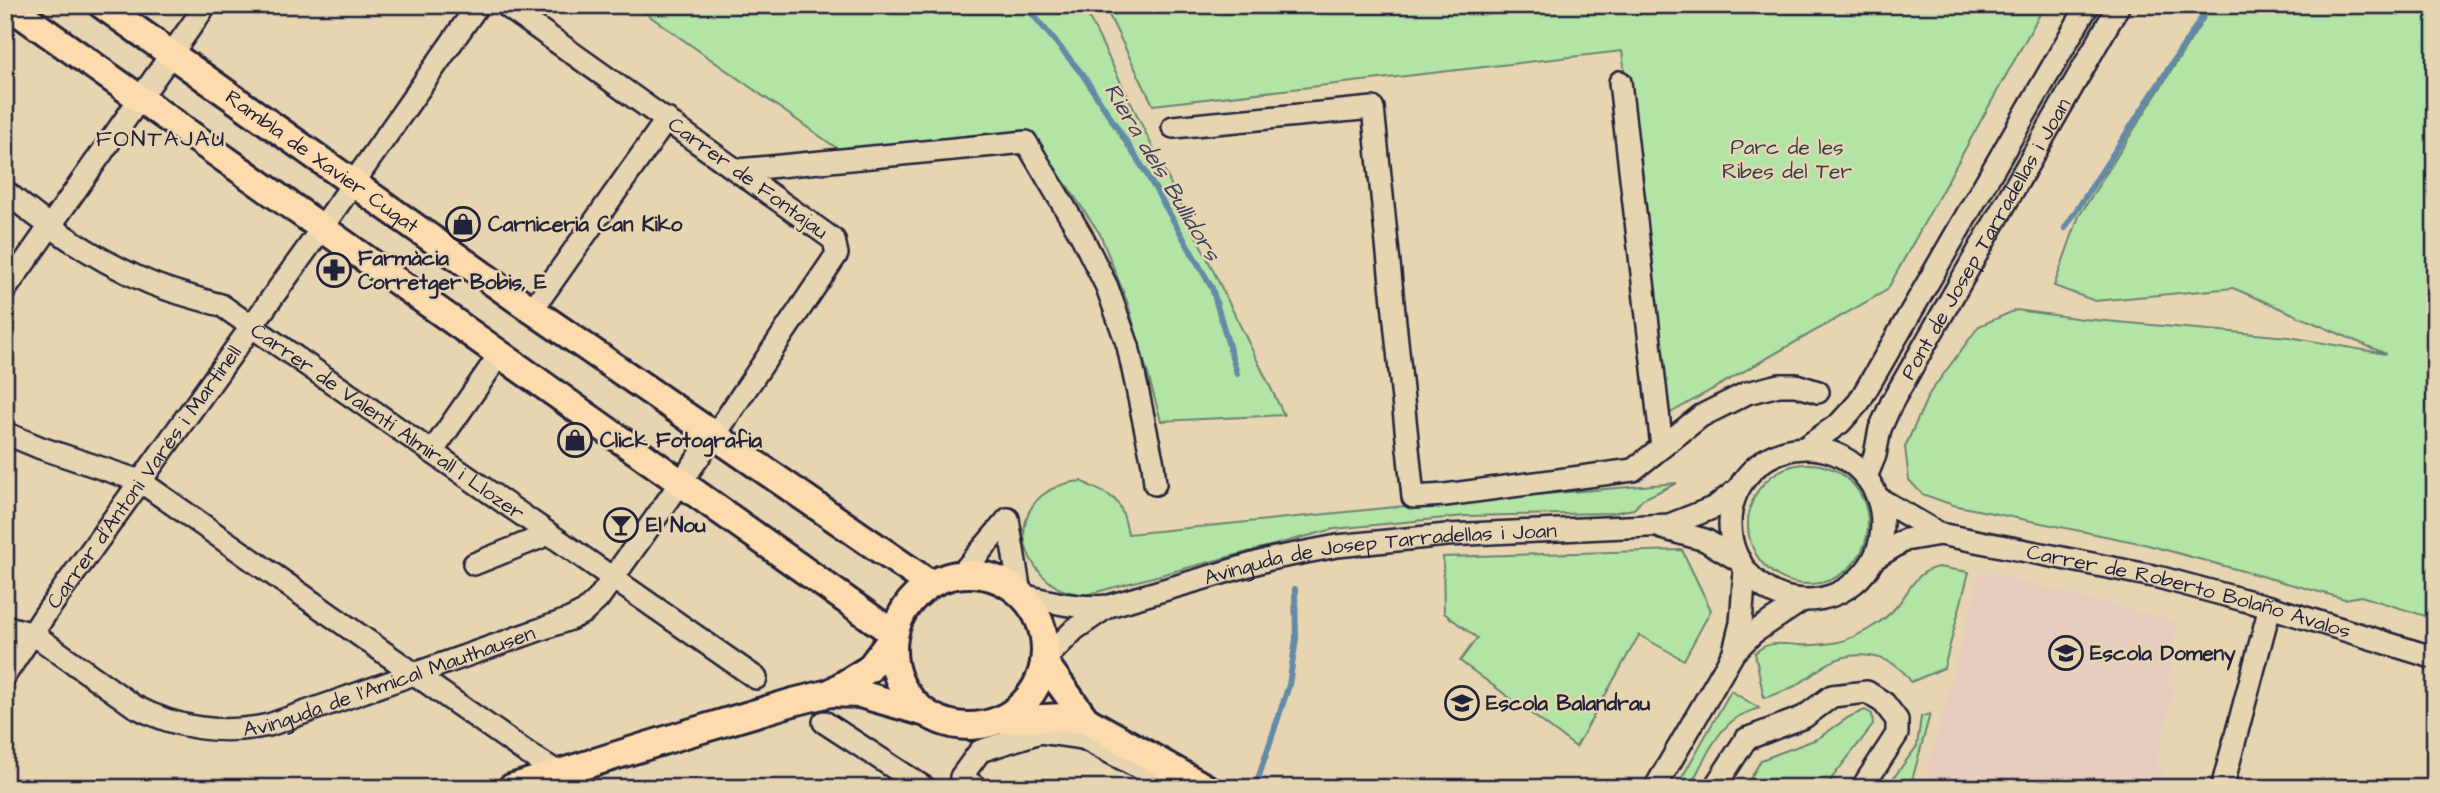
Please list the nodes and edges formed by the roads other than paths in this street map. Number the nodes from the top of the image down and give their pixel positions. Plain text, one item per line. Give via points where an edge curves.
1 (8, 5) edge
2 (102, 5) edge
3 (206, 5) edge
4 (478, 5) edge
5 (505, 5) edge
6 (2088, 5) edge
7 (2119, 5) edge
8 (172, 55) junction
9 (1620, 82) dead end
10 (141, 99) junction
11 (1173, 127) dead end
12 (661, 128) junction
13 (738, 170) junction
14 (352, 183) junction
15 (5, 191) edge
16 (49, 227) junction
17 (321, 227) junction
18 (5, 290) edge
19 (532, 310) junction
20 (251, 326) junction
21 (500, 354) junction
22 (1818, 392) dead end
23 (5, 433) edge
24 (714, 435) junction
25 (1662, 447) junction
26 (1806, 447) junction
27 (432, 452) junction
28 (1867, 477) junction
29 (141, 481) junction
30 (680, 482) junction
31 (1155, 484) dead end
32 (1738, 489) junction
33 (1878, 498) junction
34 (1654, 527) junction
35 (549, 534) junction
36 (1940, 534) junction
37 (1875, 558) junction
38 (474, 564) dead end
39 (1742, 566) junction
40 (961, 573) junction
41 (613, 578) junction
42 (930, 584) junction
43 (1021, 594) junction
44 (1803, 600) junction
45 (1108, 606) junction
46 (2270, 607) junction
47 (5, 626) edge
48 (33, 634) junction
49 (894, 635) junction
50 (52, 648) junction
51 (1734, 652) junction
52 (2435, 658) edge
53 (1045, 661) junction
54 (11, 667) edge
55 (415, 674) junction
56 (756, 678) dead end
57 (830, 693) junction
58 (929, 713) junction
59 (1000, 720) junction
60 (1086, 720) junction
61 (824, 722) dead end
62 (559, 773) junction
63 (1202, 787) edge
64 (511, 788) edge
65 (583, 788) edge
66 (925, 788) edge
67 (977, 788) edge
68 (1167, 788) edge
69 (1655, 788) edge
70 (1714, 788) edge
71 (1862, 788) edge
72 (2222, 788) edge

1 - 10 main road
2 - 8 main road, Rambla de Xavier Cugat
3 - 8 street
4 - 14 street, Carrer d'Antoni Varés i Martinell
5 - 12 street, Carrer de Fontajau
6 - 26 street, Pont de Josep Tarradellas i Joan via 1859,402 1840,423
7 - 28 street, Pont de Josep Tarradellas i Joan via 1892,402
8 - 10 street
8 - 14 main road, Rambla de Xavier Cugat
9 - 25 street
10 - 16 street
10 - 17 main road
11 - 25 street via 1373,108 1413,497 1633,470
12 - 13 street, Carrer de Fontajau
12 - 19 street
13 - 24 street, Carrer de Fontajau via 834,240 837,254
13 - 31 street via 1026,142 1107,287 1128,346
14 - 17 street, Carrer d'Antoni Varés i Martinell
14 - 19 main road, Rambla de Xavier Cugat
15 - 16 street, Carrer de Valentí Almirall i Llozer
16 - 18 street
16 - 20 street, Carrer de Valentí Almirall i Llozer via 149,283 221,305
17 - 20 street, Carrer d'Antoni Varés i Martinell
17 - 21 main road
19 - 24 main road, Rambla de Xavier Cugat
20 - 27 street, Carrer de Valentí Almirall i Llozer
20 - 29 street, Carrer d'Antoni Varés i Martinell
21 - 27 street
21 - 30 main road
22 - 25 street via 1779,385 1747,393 1701,416
23 - 29 street
24 - 30 street
24 - 42 main road, Rambla de Xavier Cugat
26 - 28 street via 1840,455
26 - 32 street via 1782,451 1761,462
27 - 35 street, Carrer de Valentí Almirall i Llozer
28 - 33 street
29 - 48 street, Carrer d'Antoni Varés i Martinell
29 - 55 street
30 - 41 street, Avinguda de l'Amical Mauthausen
30 - 49 main road
32 - 34 street, Avinguda de Josep Tarradellas i Joan via 1715,507 1683,522
32 - 39 street via 1730,525
33 - 36 street, Carrer de Roberto Bolaño Ávalos
33 - 37 street via 1882,534
34 - 39 street, Avinguda de Josep Tarradellas i Joan via 1704,540
34 - 45 street, Avinguda de Josep Tarradellas i Joan via 1447,535 1337,546 1270,559
35 - 38 street
35 - 41 street, Carrer de Valentí Almirall i Llozer
36 - 37 street, Carrer de Roberto Bolaño Ávalos via 1905,540
36 - 46 street, Carrer de Roberto Bolaño Ávalos via 2158,577
37 - 44 street via 1845,590
39 - 44 street via 1771,591
39 - 51 street via 1741,623
40 - 42 main road
40 - 43 main road via 990,576
40 - 43 street via 1008,519
41 - 55 street, Avinguda de l'Amical Mauthausen via 592,606 570,619
41 - 56 street, Carrer de Valentí Almirall i Llozer
42 - 49 main road via 905,607
43 - 45 street, Avinguda de Josep Tarradellas i Joan via 1079,607
43 - 53 main road via 1041,625
44 - 51 street via 1753,633
45 - 53 street, Avinguda de Josep Tarradellas i Joan via 1075,629
46 - 52 street, Carrer de Roberto Bolaño Ávalos
46 - 72 street
47 - 48 street, Avinguda de l'Amical Mauthausen
48 - 50 street, Avinguda de l'Amical Mauthausen
48 - 54 street, Carrer d'Antoni Varés i Martinell
49 - 57 main road via 869,668
49 - 58 main road via 892,654 898,678 911,699
50 - 54 street via 35,648
50 - 55 street, Avinguda de l'Amical Mauthausen via 143,711 211,731 269,725
51 - 69 street
53 - 59 main road via 1029,698
53 - 60 main road
55 - 62 street
57 - 58 main road via 860,694
57 - 62 main road
58 - 59 main road via 964,726
59 - 60 main road
60 - 63 main road
61 - 66 street
62 - 64 main road
62 - 65 street
67 - 68 street via 961,778 980,751 1040,732 1083,738 1162,780
70 - 71 street via 1746,738 1804,717 1832,696 1867,692 1884,703 1897,720 1898,734

